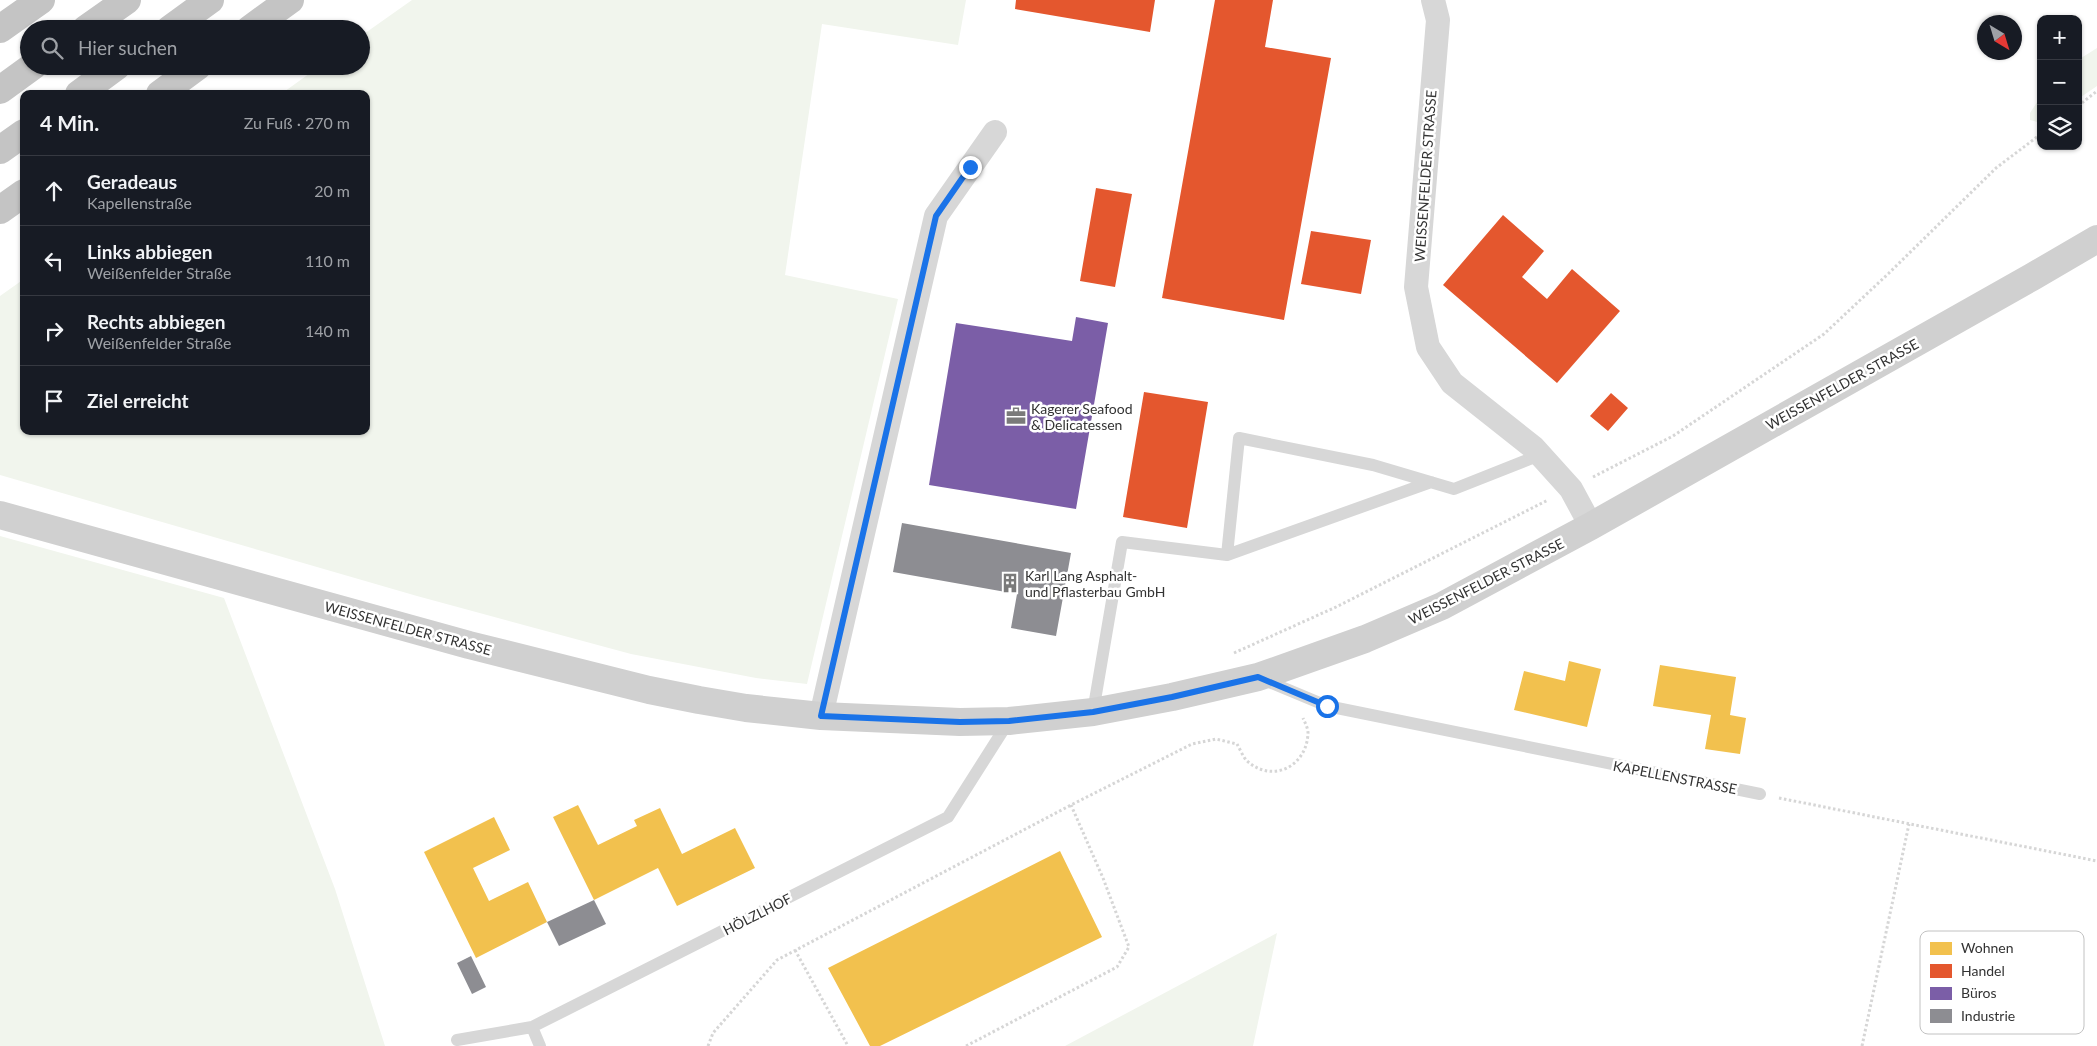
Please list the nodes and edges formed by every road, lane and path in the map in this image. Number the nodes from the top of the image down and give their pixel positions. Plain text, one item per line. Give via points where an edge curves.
1 (41, 0) edge
2 (127, 0) edge
3 (210, 0) edge
4 (290, 0) edge
5 (1433, 0) edge
6 (99, 20) edge
7 (182, 20) edge
8 (262, 20) edge
9 (0, 29) edge
10 (21, 75) edge
11 (105, 75) edge
12 (186, 75) edge
13 (0, 90) edge
14 (84, 90) edge
15 (165, 90) edge
16 (2097, 91) edge
17 (2079, 105) edge
18 (994, 132) dead end
19 (20, 136) edge
20 (0, 150) edge
21 (20, 195) edge
22 (0, 210) edge
23 (2096, 241) edge
24 (1540, 455) junction
25 (1431, 482) junction
26 (0, 515) edge
27 (1591, 526) junction
28 (1227, 555) junction
29 (1258, 677) junction
30 (1093, 712) junction
31 (1302, 715) dead end
32 (821, 716) junction
33 (1009, 721) junction
34 (1760, 794) joint
35 (1071, 805) junction
36 (1909, 824) junction
37 (2097, 861) edge
38 (796, 950) junction
39 (532, 1027) junction
40 (457, 1040) dead end
41 (540, 1046) edge
42 (708, 1046) edge
43 (848, 1046) edge
44 (966, 1046) edge
45 (1862, 1046) edge

1 - 9 highway
2 - 6 highway
3 - 7 highway
4 - 8 highway
5 - 24 street, WEISSENFELDER STRASSE via 1438,20 1416,287 1428,347 1452,383
10 - 13 highway
11 - 14 highway
12 - 15 highway
16 - 17 path
18 - 32 street via 936,216
19 - 20 highway
21 - 22 highway
23 - 27 street, WEISSENFELDER STRASSE
24 - 25 lane via 1454,489
24 - 27 street, WEISSENFELDER STRASSE via 1571,489
25 - 28 lane
25 - 28 lane via 1373,465 1238,438
26 - 32 street, WEISSENFELDER STRASSE via 469,645 649,690 746,708
27 - 29 street, WEISSENFELDER STRASSE via 1442,606 1365,639
28 - 30 lane via 1122,542
29 - 30 street, WEISSENFELDER STRASSE
29 - 34 lane, KAPELLENSTRASSE via 1327,706
30 - 33 street, WEISSENFELDER STRASSE
31 - 35 path via 1309,732 1303,752 1291,767 1268,772 1247,760 1237,744 1216,739 1192,744
32 - 33 street, WEISSENFELDER STRASSE
33 - 39 lane, HÖLZLHOF via 948,817
34 - 36 path
35 - 38 path
35 - 44 path via 1129,947 1117,968
36 - 37 path
36 - 45 path
38 - 42 path via 777,960 713,1033
38 - 43 path
39 - 40 lane, HÖLZLHOF
39 - 41 lane

